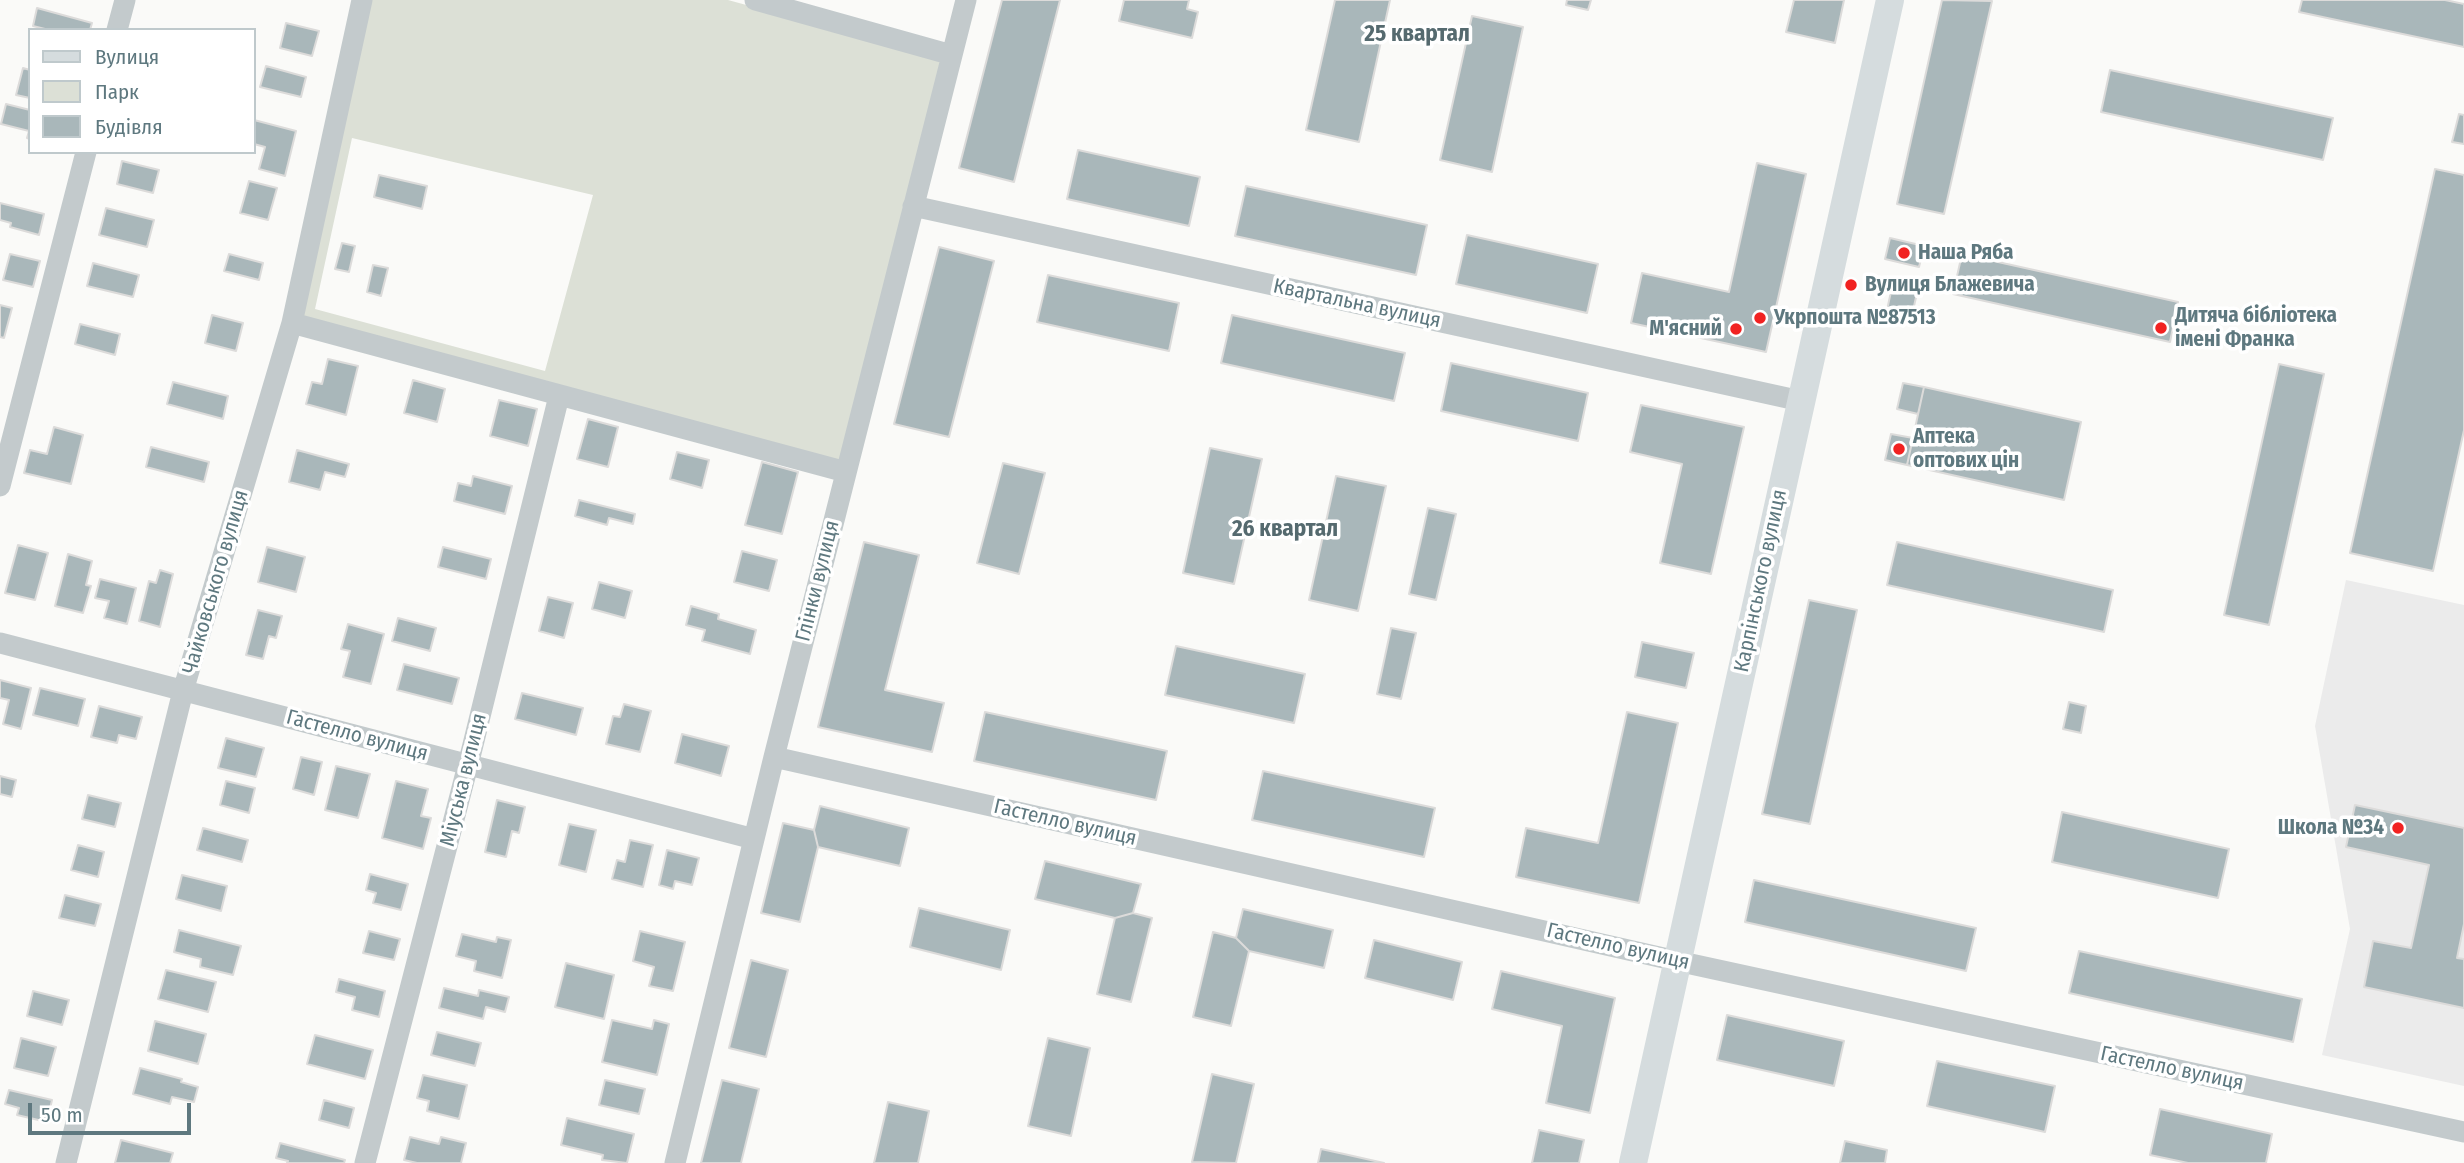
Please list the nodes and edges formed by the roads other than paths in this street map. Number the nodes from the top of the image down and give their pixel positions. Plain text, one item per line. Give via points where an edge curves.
1 (125, 0) edge
2 (362, 0) edge
3 (755, 0) edge
4 (966, 0) edge
5 (1890, 0) edge
6 (118, 28) edge
7 (952, 55) junction
8 (85, 154) edge
9 (913, 206) junction
10 (292, 323) junction
11 (558, 396) junction
12 (1801, 401) junction
13 (846, 472) junction
14 (0, 486) edge
15 (0, 643) edge
16 (183, 691) junction
17 (774, 757) junction
18 (468, 765) junction
19 (754, 839) junction
20 (1677, 961) junction
21 (2464, 1132) edge
22 (66, 1163) edge
23 (365, 1163) edge
24 (675, 1163) edge
25 (1633, 1163) edge

1 - 6 street
2 - 10 street, Чайковського вулиця
3 - 7 street
4 - 7 street, Глінки вулиця
5 - 12 street, Карпінського вулиця
7 - 9 street, Глінки вулиця
8 - 14 street
9 - 12 street, Квартальна вулиця
9 - 13 street, Глінки вулиця
10 - 11 street
10 - 16 street, Чайковського вулиця
11 - 13 street
11 - 18 street, Міуська вулиця
12 - 20 street, Карпінського вулиця
13 - 17 street, Глінки вулиця
15 - 16 street, Гастелло вулиця
16 - 18 street, Гастелло вулиця
16 - 22 street, Чайковського вулиця
17 - 19 street, Глінки вулиця
17 - 20 street, Гастелло вулиця
18 - 19 street, Гастелло вулиця
18 - 23 street, Міуська вулиця
19 - 24 street, Глінки вулиця
20 - 21 street, Гастелло вулиця
20 - 25 street, Карпінського вулиця

